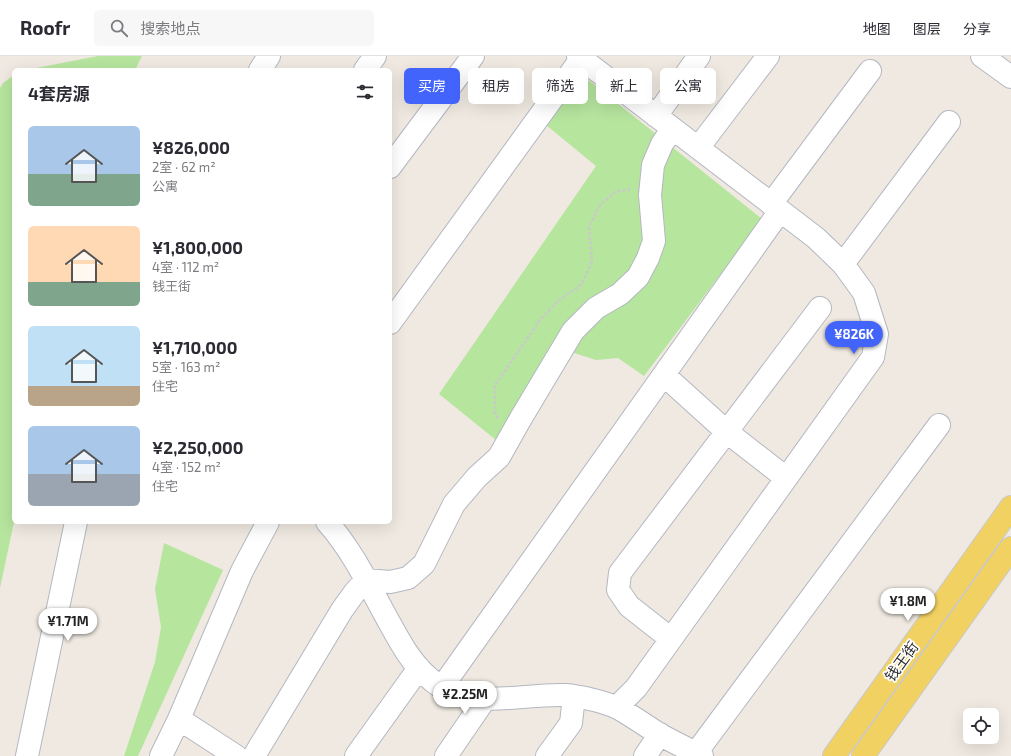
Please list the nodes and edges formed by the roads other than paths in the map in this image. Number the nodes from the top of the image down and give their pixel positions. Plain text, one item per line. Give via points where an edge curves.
1 (269, 56) edge
2 (375, 56) edge
3 (473, 56) edge
4 (700, 56) edge
5 (768, 56) edge
6 (982, 56) edge
7 (580, 57) edge
8 (261, 68) edge
9 (366, 68) edge
10 (870, 71) dead end
11 (1011, 77) edge
12 (664, 122) junction
13 (949, 122) dead end
14 (698, 148) junction
15 (392, 164) edge
16 (776, 208) junction
17 (843, 264) junction
18 (820, 308) dead end
19 (392, 320) edge
20 (664, 375) junction
21 (939, 425) dead end
22 (727, 432) junction
23 (786, 478) junction
24 (1011, 507) edge
25 (76, 524) edge
26 (267, 524) edge
27 (329, 524) edge
28 (1011, 548) edge
29 (366, 580) junction
30 (671, 639) junction
31 (419, 668) junction
32 (442, 687) junction
33 (574, 696) junction
34 (485, 699) junction
35 (617, 708) junction
36 (180, 719) junction
37 (660, 734) junction
38 (699, 755) edge
39 (27, 756) edge
40 (161, 756) edge
41 (236, 756) edge
42 (254, 756) edge
43 (356, 756) edge
44 (446, 756) edge
45 (547, 756) edge
46 (645, 756) edge
47 (834, 756) edge
48 (863, 756) edge

1 - 8 street
2 - 9 street
3 - 15 street
4 - 12 street
5 - 14 street
6 - 11 street
7 - 12 street
7 - 19 street
10 - 16 street
12 - 14 street
12 - 29 street via 662,144 653,165 650,196 654,241 638,278 620,294 596,308 573,331 500,457 477,477 454,504 424,564 408,578 390,582
13 - 17 street
14 - 16 street
16 - 17 street via 816,238
16 - 20 street
17 - 23 street via 864,293 877,334 873,357
18 - 22 street
20 - 22 street
20 - 32 street
21 - 38 street
22 - 23 street
22 - 30 street via 620,573 618,590 628,606
23 - 30 street
24 - 47 main road, 钱王街
25 - 39 street
26 - 36 street via 242,571
27 - 29 street
28 - 48 main road, 钱王街
29 - 31 street via 412,661
29 - 42 street via 342,610
30 - 35 street via 636,688
31 - 32 street
31 - 43 street
32 - 34 street via 450,693
33 - 34 street
33 - 35 street
33 - 45 street via 571,723
34 - 44 street
35 - 37 street
36 - 40 street
36 - 41 street
37 - 38 street
37 - 46 street

